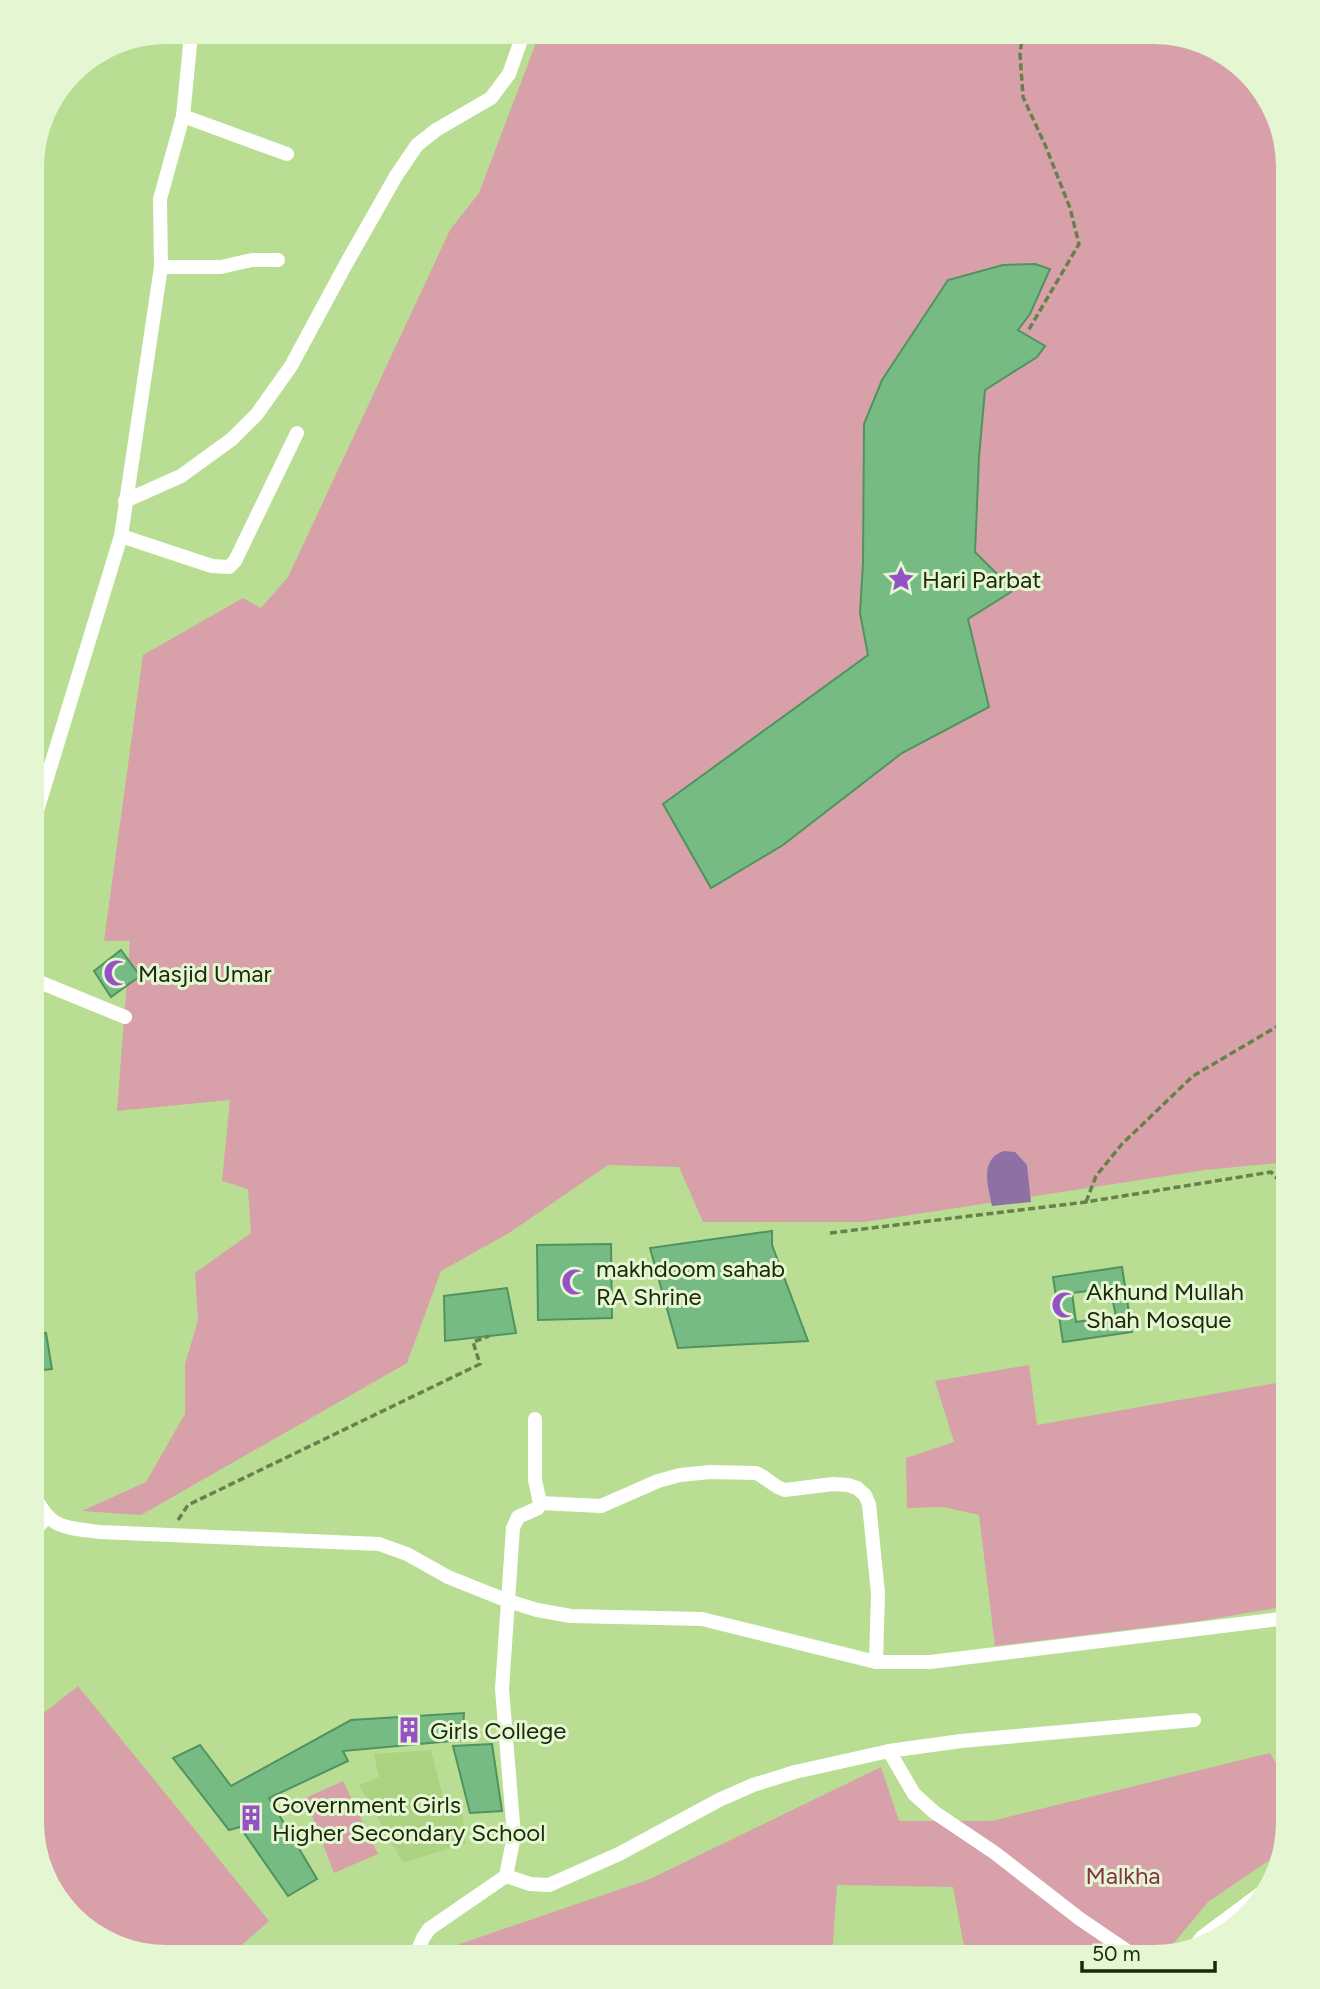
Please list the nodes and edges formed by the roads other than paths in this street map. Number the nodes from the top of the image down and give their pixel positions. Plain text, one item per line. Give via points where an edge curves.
1 (190, 44) edge
2 (520, 44) edge
3 (183, 116) junction
4 (287, 154) dead end
5 (278, 260) dead end
6 (161, 267) junction
7 (297, 433) dead end
8 (125, 501) junction
9 (121, 536) junction
10 (44, 788) edge
11 (44, 984) edge
12 (125, 1017) dead end
13 (535, 1419) dead end
14 (540, 1503) junction
15 (44, 1512) edge
16 (47, 1517) junction
17 (44, 1520) edge
18 (508, 1601) junction
19 (1276, 1620) edge
20 (876, 1662) junction
21 (1194, 1720) dead end
22 (889, 1751) junction
23 (506, 1877) junction
24 (1241, 1908) edge
25 (1209, 1932) edge
26 (420, 1945) edge
27 (1117, 1945) edge

1 - 3 street
2 - 8 street via 509,74 491,98 417,145 291,366 257,414 232,439 181,476
3 - 4 street
3 - 6 street via 160,198
5 - 6 street via 221,267
6 - 8 street
7 - 9 street via 229,567 212,566
8 - 9 street
9 - 10 street
11 - 12 street
13 - 14 street via 535,1480
14 - 18 street via 515,1522
14 - 20 street via 601,1506 658,1481 710,1472 756,1473 785,1490 833,1484 857,1488 865,1495 871,1513 878,1593
15 - 16 street
16 - 17 street
16 - 18 street via 69,1528 379,1544
18 - 20 street via 571,1616 702,1619
18 - 23 street via 502,1689 514,1836
19 - 20 street via 930,1662
21 - 22 street
22 - 23 street via 753,1786 549,1885
22 - 27 street via 914,1794 934,1812
23 - 26 street via 429,1929
24 - 25 street

